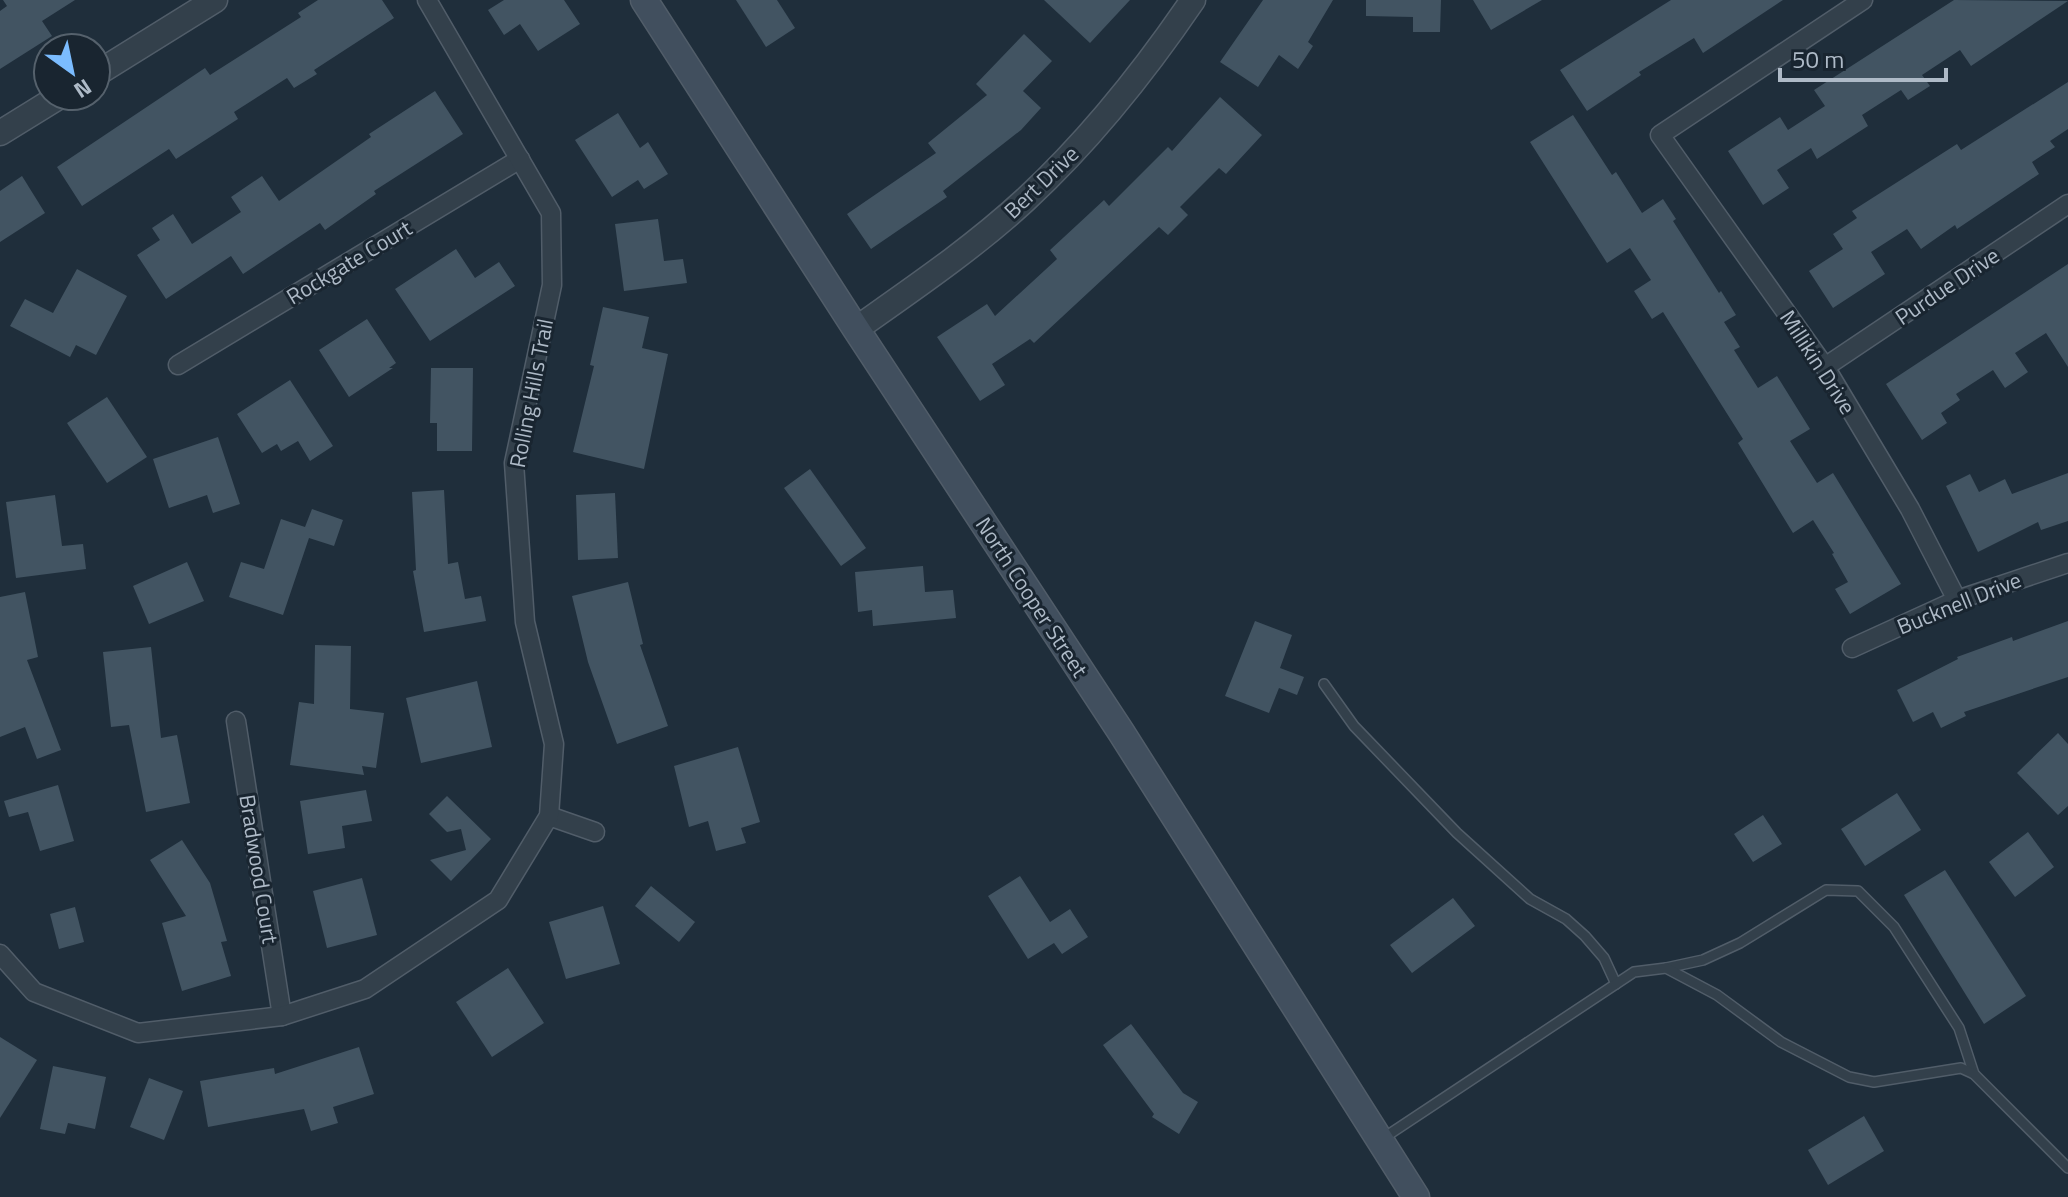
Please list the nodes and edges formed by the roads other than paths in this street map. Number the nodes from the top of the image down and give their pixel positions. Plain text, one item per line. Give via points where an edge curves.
1 (215, 0) edge
2 (427, 0) edge
3 (644, 0) edge
4 (1193, 0) edge
5 (1863, 0) edge
6 (112, 64) edge
7 (34, 112) edge
8 (0, 133) edge
9 (520, 159) junction
10 (2068, 204) edge
11 (856, 329) junction
12 (178, 365) dead end
13 (1825, 367) junction
14 (2068, 563) edge
15 (1957, 600) junction
16 (1852, 648) dead end
17 (1324, 684) dead end
18 (236, 721) dead end
19 (549, 816) junction
20 (595, 832) dead end
21 (0, 954) edge
22 (1666, 968) junction
23 (1616, 984) junction
24 (282, 1016) junction
25 (1974, 1074) junction
26 (1380, 1140) junction
27 (2068, 1168) edge
28 (1416, 1197) edge

1 - 6 street
2 - 9 street, Rolling Hills Trail
3 - 11 main road, North Cooper Street
4 - 11 street, Bert Drive via 1097,127 1025,200 946,266
5 - 13 street, Millikin Drive via 1660,135
7 - 8 street
9 - 12 street, Rockgate Court
9 - 19 street, Rolling Hills Trail via 551,213 552,285 514,463 525,622 554,744
10 - 13 street, Purdue Drive
11 - 26 main road, North Cooper Street
13 - 15 street, Millikin Drive
14 - 15 street, Bucknell Drive
15 - 16 street, Bucknell Drive
17 - 23 lane via 1354,726 1457,833 1530,899 1585,936 1604,958
18 - 24 street, Bradwood Court
19 - 20 street
19 - 24 street, Rolling Hills Trail via 498,900 365,989
21 - 24 street, Rolling Hills Trail via 34,992 138,1033
22 - 23 lane via 1634,972
22 - 25 lane via 1717,995 1781,1042 1849,1077 1874,1082 1961,1068
22 - 25 lane via 1703,960 1740,943 1826,890 1858,891 1894,927 1959,1028
23 - 26 lane
25 - 27 lane
26 - 28 main road, North Cooper Street

